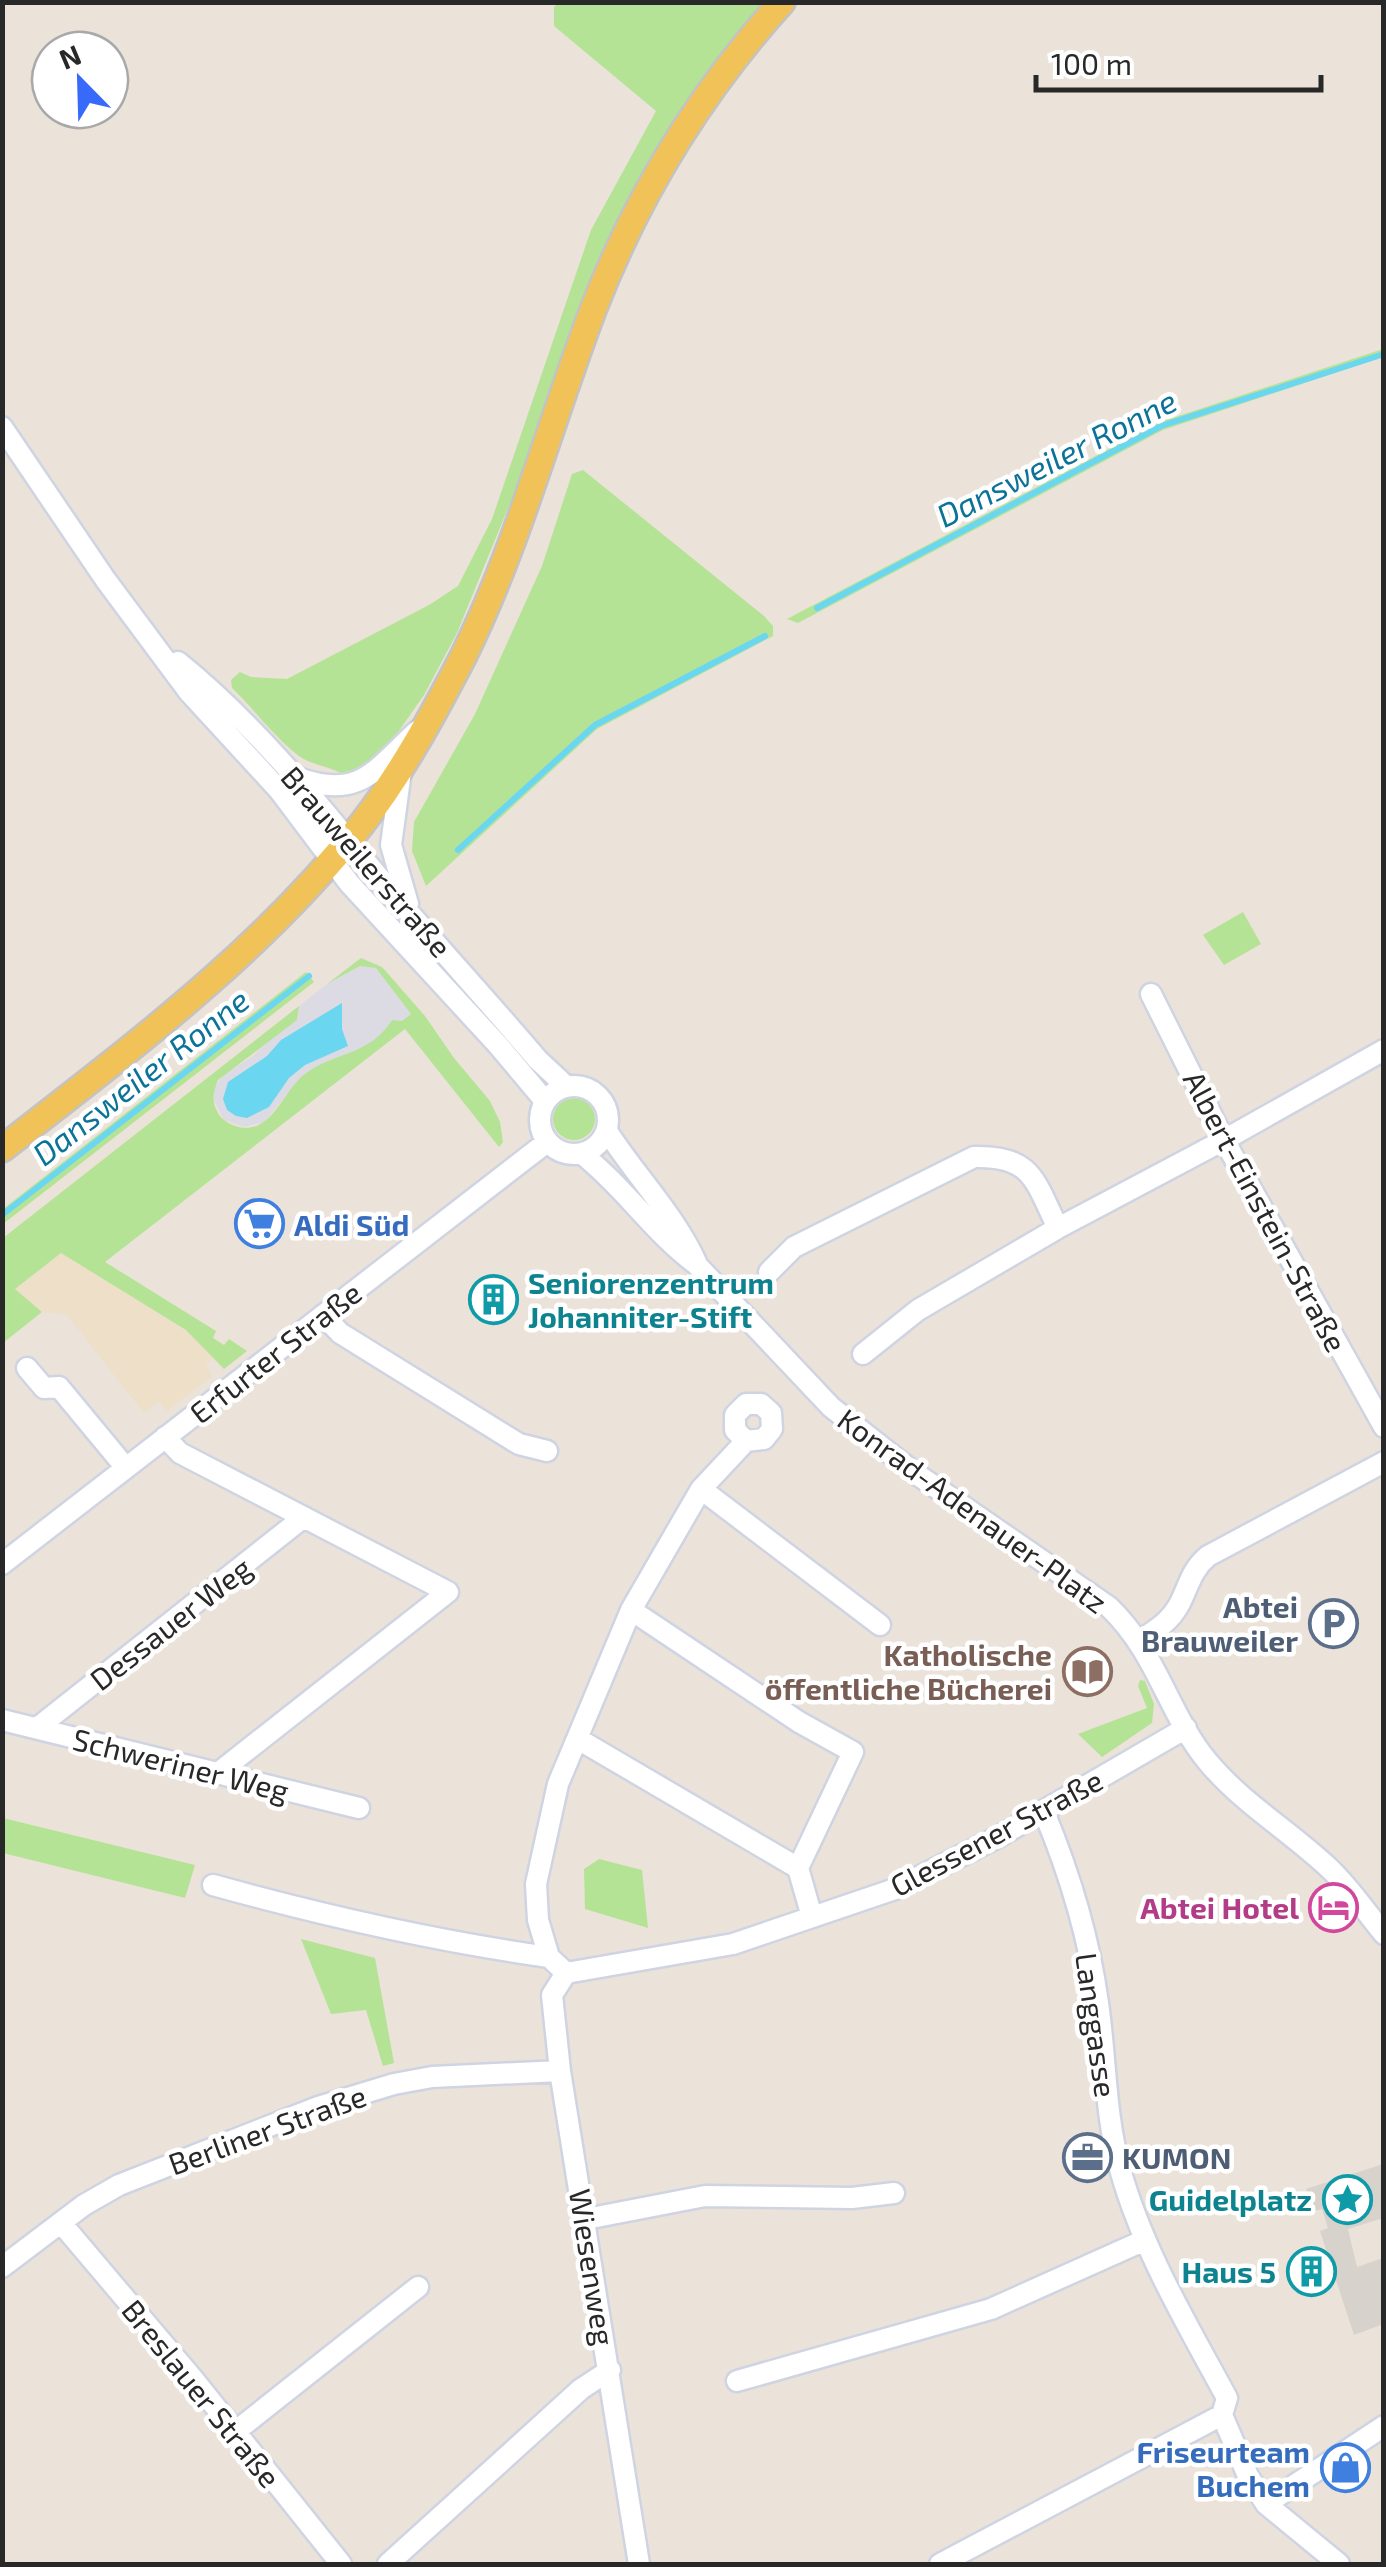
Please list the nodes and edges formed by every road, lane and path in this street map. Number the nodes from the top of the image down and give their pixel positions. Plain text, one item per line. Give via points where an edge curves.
1 (782, 2) edge
2 (2, 427) edge
3 (157, 646) junction
4 (430, 719) junction
5 (402, 764) junction
6 (296, 777) junction
7 (349, 839) junction
8 (331, 860) junction
9 (410, 910) junction
10 (1150, 994) dead end
11 (1384, 1050) edge
12 (566, 1086) junction
13 (545, 1102) junction
14 (607, 1131) junction
15 (1224, 1140) junction
16 (547, 1142) junction
17 (2, 1149) edge
18 (582, 1154) junction
19 (1058, 1228) junction
20 (696, 1264) junction
21 (769, 1272) dead end
22 (322, 1315) junction
23 (864, 1354) dead end
24 (27, 1368) dead end
25 (1384, 1427) edge
26 (165, 1437) junction
27 (746, 1441) dead end
28 (547, 1451) dead end
29 (1384, 1462) edge
30 (126, 1468) junction
31 (701, 1490) junction
32 (304, 1517) junction
33 (5, 1557) edge
34 (632, 1610) junction
35 (880, 1625) dead end
36 (1139, 1641) junction
37 (2, 1720) edge
38 (36, 1728) junction
39 (1186, 1728) junction
40 (578, 1739) junction
41 (218, 1773) junction
42 (360, 1808) dead end
43 (1044, 1812) junction
44 (798, 1868) junction
45 (213, 1885) dead end
46 (812, 1917) junction
47 (1384, 1934) edge
48 (550, 1957) junction
49 (566, 1973) junction
50 (560, 2071) junction
51 (894, 2193) dead end
52 (586, 2219) junction
53 (62, 2224) junction
54 (1144, 2240) junction
55 (2, 2267) edge
56 (418, 2286) dead end
57 (610, 2370) junction
58 (736, 2380) dead end
59 (1222, 2415) junction
60 (1384, 2426) edge
61 (236, 2431) junction
62 (1266, 2504) junction
63 (402, 2560) edge
64 (340, 2564) edge
65 (640, 2564) edge
66 (940, 2564) edge
67 (1339, 2564) edge

1 - 4 main road via 706,93 662,163 594,307 509,553
2 - 3 street, Brauweilerstraße
3 - 6 street, Brauweilerstraße via 204,683
3 - 8 street, Brauweilerstraße
4 - 5 main road
4 - 6 street via 368,777 336,788
5 - 7 main road
5 - 9 street via 391,845
6 - 7 street, Brauweilerstraße
7 - 8 main road
7 - 9 street, Brauweilerstraße
8 - 13 street, Brauweilerstraße
8 - 17 main road via 242,956
9 - 12 street, Brauweilerstraße
10 - 15 street, Albert-Einstein-Straße
11 - 15 street
12 - 13 street
12 - 14 street via 596,1093 608,1110
13 - 16 street via 540,1118
14 - 18 street
14 - 20 street, Konrad-Adenauer-Platz via 684,1235
15 - 19 street
15 - 25 street, Albert-Einstein-Straße
16 - 18 street via 563,1153
16 - 22 street, Erfurter Straße
18 - 20 street, Konrad-Adenauer-Platz
19 - 21 street via 1032,1176 1014,1160 974,1157 794,1248
19 - 23 street via 918,1310
20 - 36 street, Konrad-Adenauer-Platz via 831,1407 1109,1608
22 - 26 street, Erfurter Straße
22 - 28 street via 340,1333 519,1444
24 - 30 street via 44,1388 59,1388
26 - 30 street, Erfurter Straße
26 - 32 street via 180,1453
27 - 31 street
29 - 36 street via 1208,1556 1167,1621
30 - 33 street, Erfurter Straße
31 - 34 street
31 - 35 street
32 - 38 street, Dessauer Weg
32 - 41 street via 448,1592
34 - 40 street
34 - 44 street via 853,1752
36 - 39 street, Konrad-Adenauer-Platz
37 - 38 street, Schweriner Weg
38 - 41 street, Schweriner Weg
39 - 43 street, Glessener Straße
39 - 47 street, Konrad-Adenauer-Platz via 1220,1775 1328,1867
40 - 44 street
40 - 48 street via 558,1784 536,1884
41 - 42 street, Schweriner Weg
43 - 46 street, Glessener Straße via 895,1889
43 - 54 street, Langgasse via 1092,1964 1106,2094 1120,2168
44 - 46 street
45 - 48 street via 370,1927
46 - 49 street, Glessener Straße via 732,1944
48 - 49 street
49 - 50 street, Wiesenweg via 552,1995
50 - 52 street, Wiesenweg
50 - 53 street, Berliner Straße via 432,2076 318,2107 119,2185
51 - 52 street via 705,2196
52 - 57 street, Wiesenweg
53 - 55 street, Berliner Straße
53 - 61 street, Breslauer Straße
54 - 58 street via 991,2310
54 - 59 street, Langgasse via 1228,2398
56 - 61 street
57 - 63 street via 581,2389
57 - 65 street, Wiesenweg
59 - 62 street, Langgasse
59 - 66 street
60 - 62 street
61 - 64 street, Breslauer Straße
62 - 67 street

